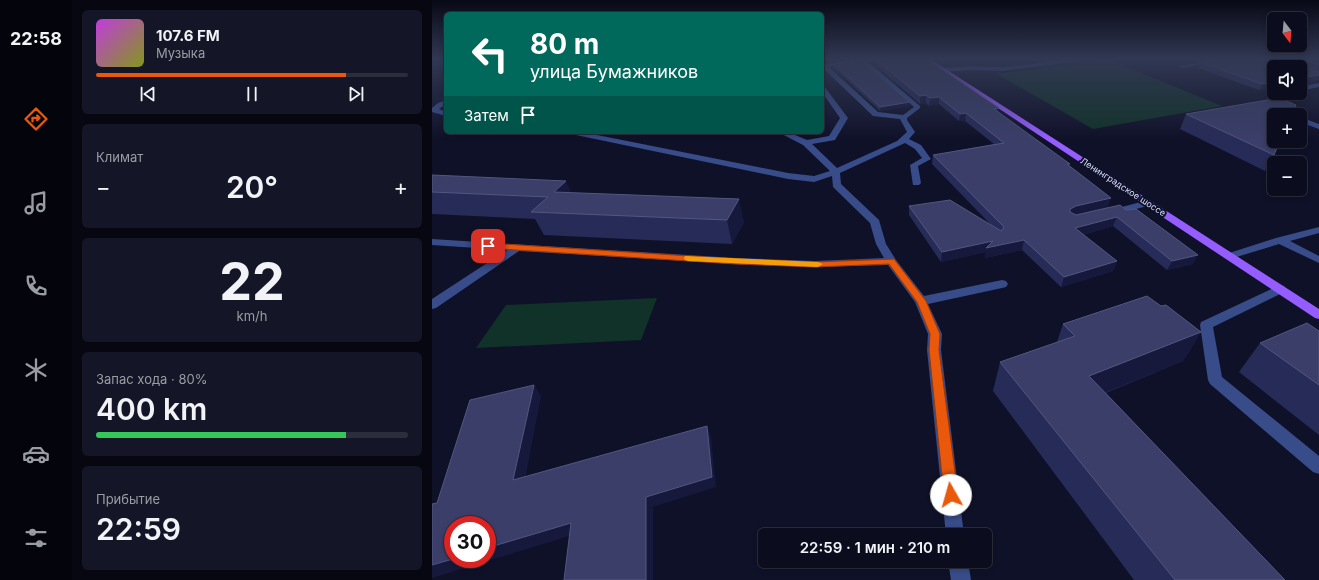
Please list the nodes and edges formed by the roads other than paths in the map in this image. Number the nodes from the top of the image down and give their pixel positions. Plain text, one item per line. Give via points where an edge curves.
1 (846, 86) edge
2 (894, 86) edge
3 (970, 86) edge
4 (824, 90) edge
5 (432, 99) edge
6 (443, 103) edge
7 (444, 113) edge
8 (904, 117) junction
9 (1307, 122) edge
10 (1319, 126) edge
11 (581, 134) edge
12 (786, 134) edge
13 (904, 138) junction
14 (806, 143) junction
15 (836, 172) junction
16 (916, 183) dead end
17 (1148, 203) junction
18 (1102, 215) edge
19 (1319, 230) edge
20 (1280, 240) junction
21 (432, 242) edge
22 (516, 248) junction
23 (1230, 256) junction
24 (1319, 260) edge
25 (891, 261) junction
26 (1002, 284) dead end
27 (1280, 289) junction
28 (921, 301) junction
29 (432, 305) edge
30 (1319, 314) edge
31 (1319, 466) edge
32 (954, 528) edge
33 (959, 568) edge
34 (961, 580) edge

1 - 8 street via 876,114
2 - 8 street via 918,107
3 - 17 main road, Ленинградское шоссе
4 - 14 street via 844,118 832,138
5 - 6 street
6 - 7 street via 434,110
8 - 13 street via 903,120 911,132
9 - 10 street
11 - 15 street via 788,176 814,178
12 - 14 street
13 - 15 street via 900,143
13 - 16 street via 918,147 927,159 914,165
14 - 15 street
15 - 25 street via 836,185 875,222
17 - 18 street
17 - 23 main road, Ленинградское шоссе
19 - 20 street
20 - 23 street
20 - 24 street
21 - 22 street
22 - 25 street via 815,264
22 - 29 street
23 - 27 main road, Ленинградское шоссе
25 - 28 street
26 - 28 street
27 - 30 main road, Ленинградское шоссе
27 - 31 street via 1206,325 1215,380
28 - 32 street via 935,334 934,350
33 - 34 street

